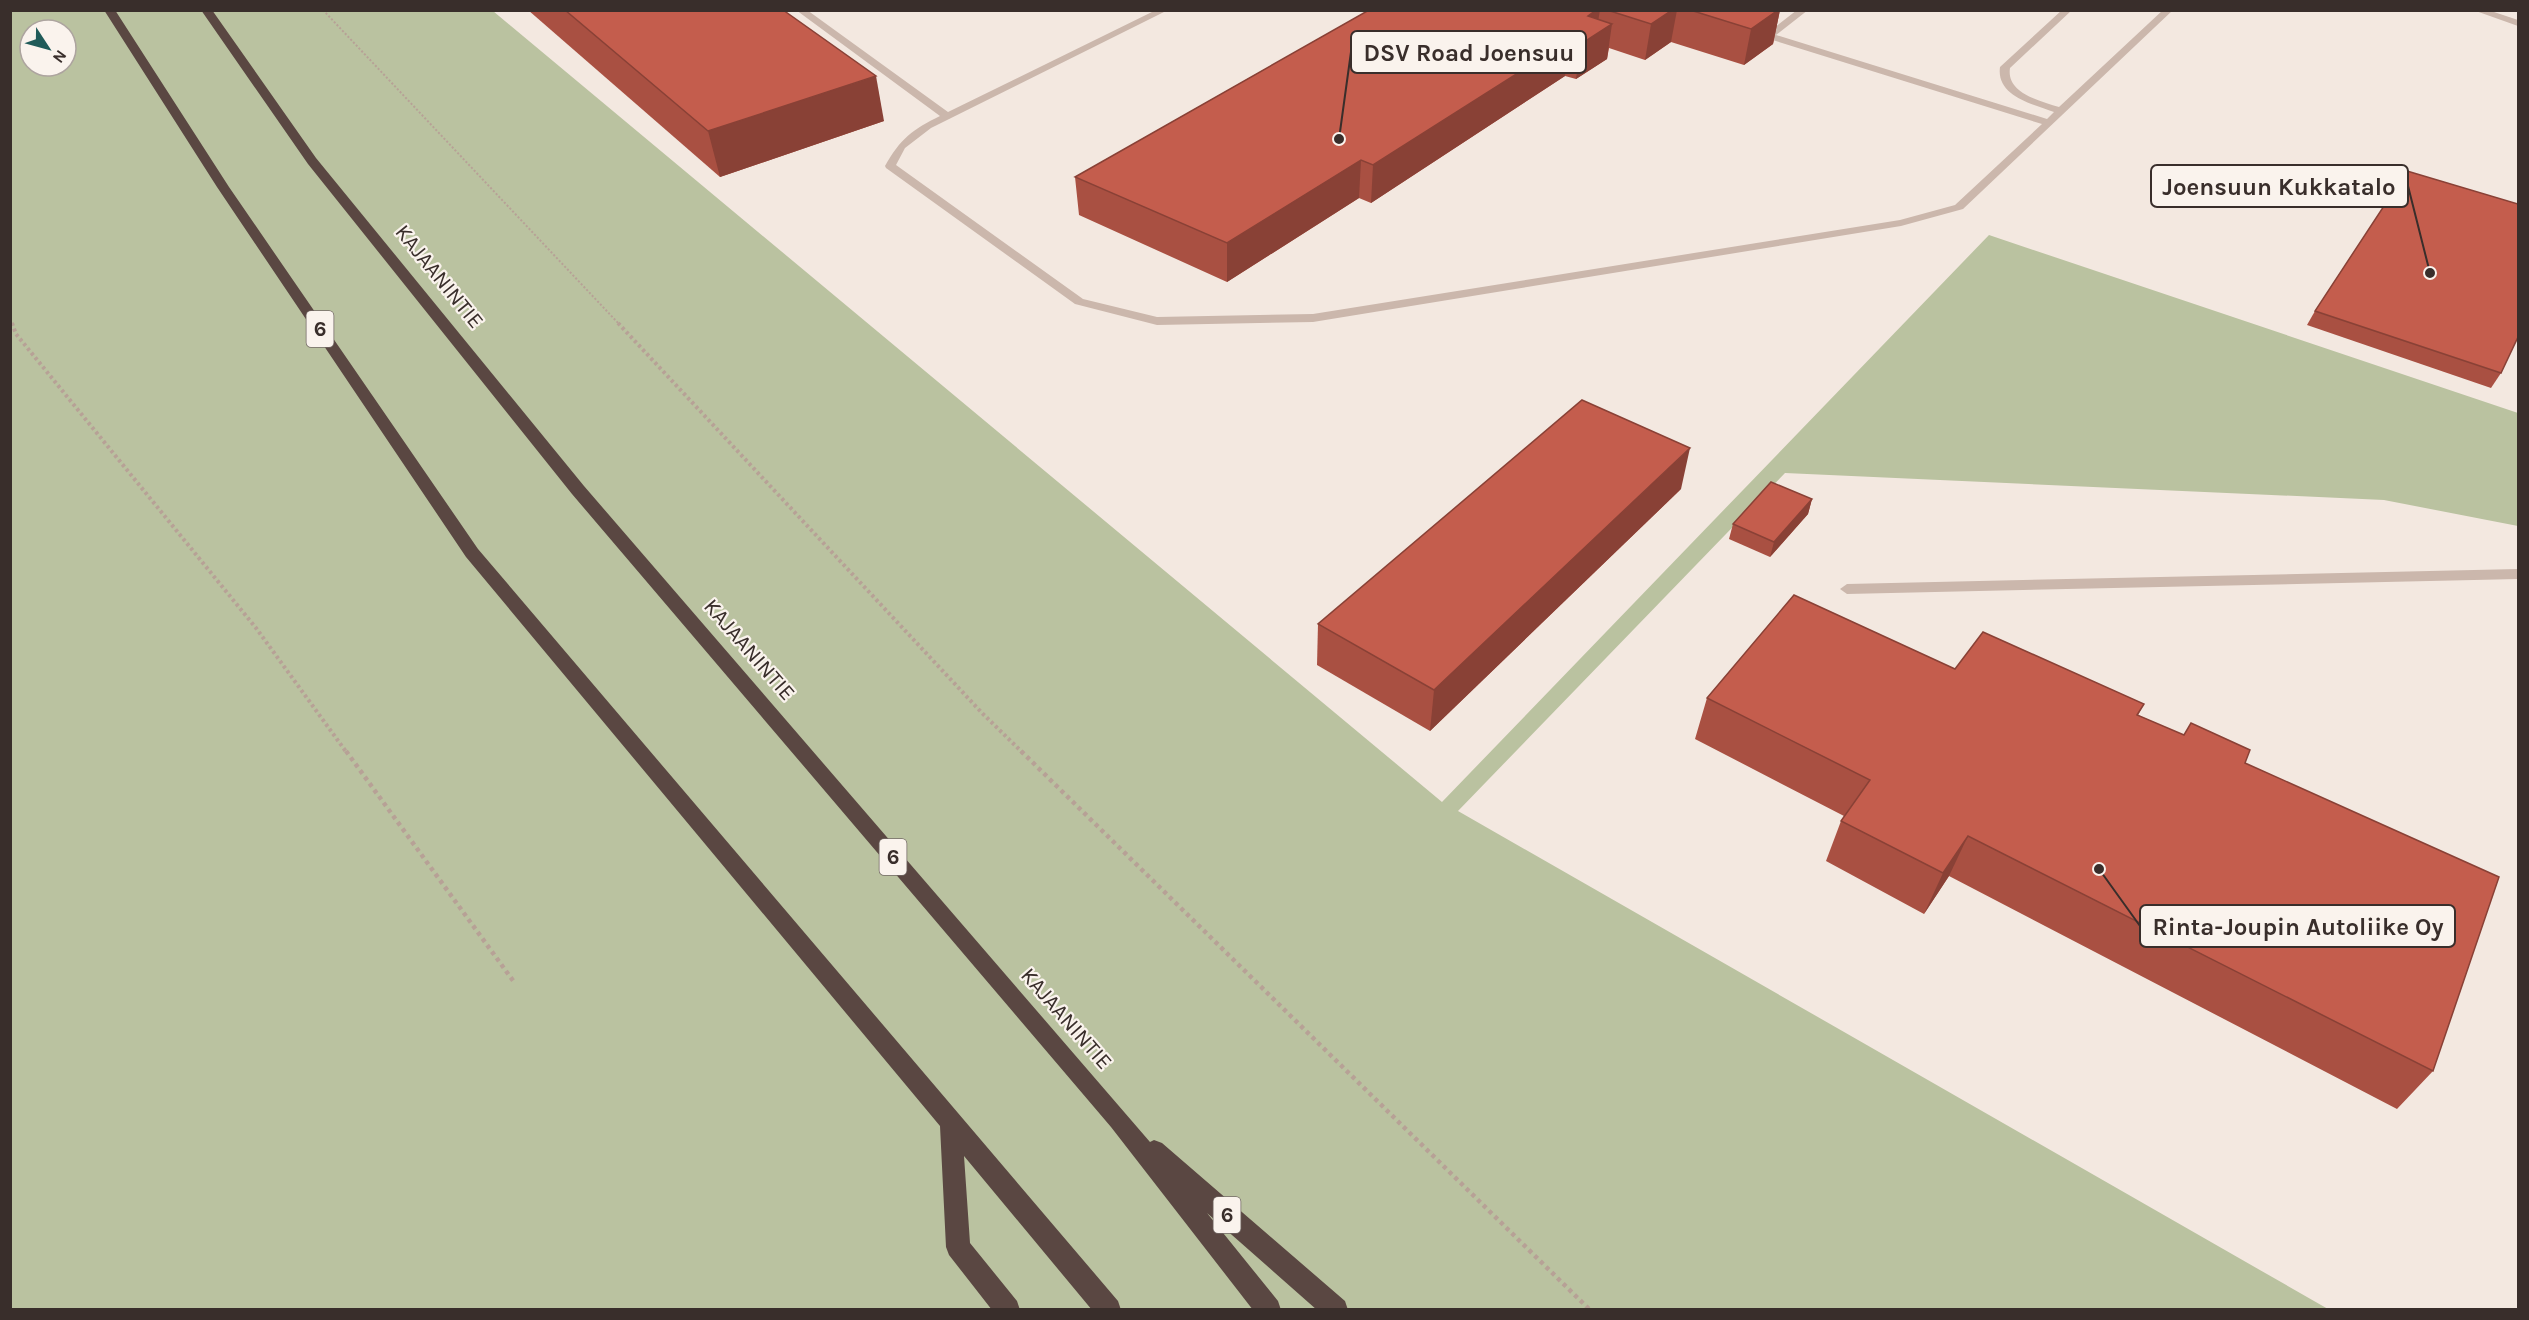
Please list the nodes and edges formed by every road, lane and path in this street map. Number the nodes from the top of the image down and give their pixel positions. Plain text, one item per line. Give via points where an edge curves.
1 (109, 10) edge
2 (206, 10) edge
3 (323, 10) edge
4 (800, 10) edge
5 (1164, 10) edge
6 (1804, 10) edge
7 (2068, 10) edge
8 (2169, 10) edge
9 (2477, 10) edge
10 (2518, 23) edge
11 (2062, 112) junction
12 (947, 116) junction
13 (2050, 123) junction
14 (10, 319) edge
15 (2518, 574) edge
16 (1847, 589) dead end
17 (514, 982) dead end
18 (1119, 1120) junction
19 (951, 1125) junction
20 (1008, 1310) edge
21 (1109, 1310) edge
22 (1269, 1310) edge
23 (1336, 1310) edge
24 (1590, 1310) edge

1 - 19 highway, 6 via 223,187 472,553
2 - 18 highway, KAJAANINTIE / 6 via 312,161 578,490
3 - 24 path via 982,713
4 - 12 street
5 - 12 street
6 - 13 street via 1769,36
7 - 11 street via 2002,74 2013,92
8 - 11 street
9 - 10 street
11 - 13 street
12 - 13 street via 902,146 890,166 1079,302 1157,321 1313,318 1900,223 1959,207
14 - 17 path via 16,334 256,628
15 - 16 street
18 - 22 highway, KAJAANINTIE / 6
18 - 23 highway, 6
19 - 20 highway via 957,1248
19 - 21 highway, 6

